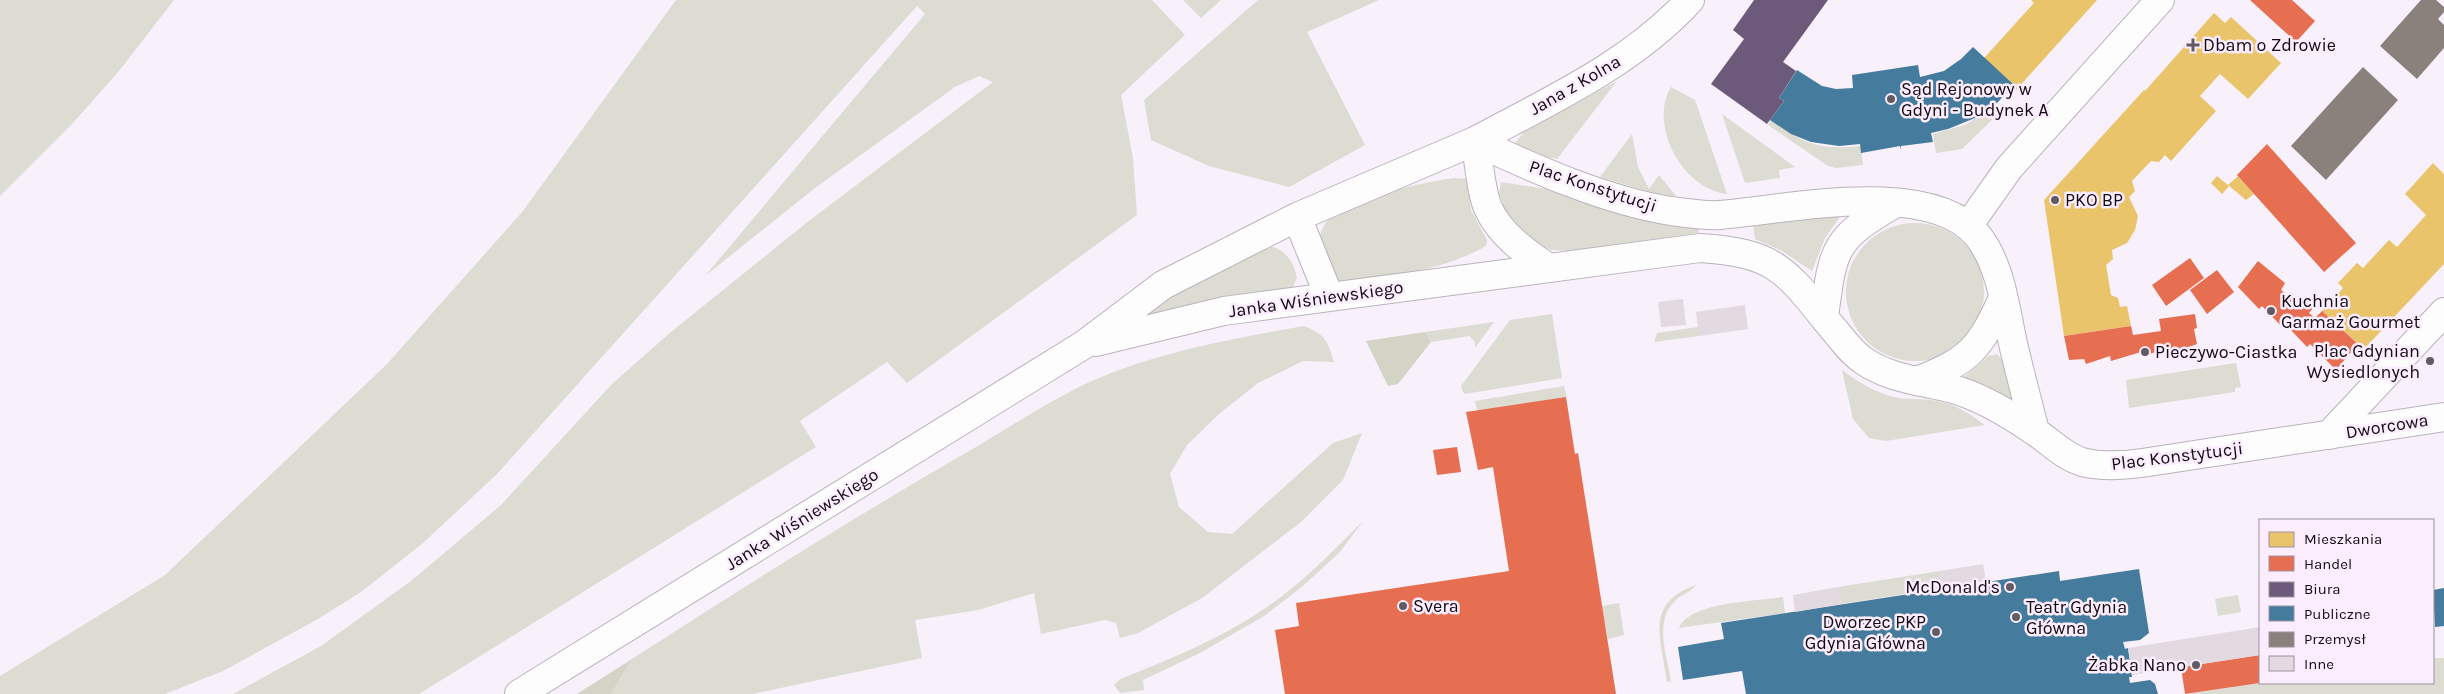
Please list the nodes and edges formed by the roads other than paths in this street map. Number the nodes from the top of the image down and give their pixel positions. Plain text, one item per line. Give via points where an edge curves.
1 (1690, 0) edge
2 (2160, 0) edge
3 (1476, 141) junction
4 (1894, 204) junction
5 (1297, 217) junction
6 (1968, 226) junction
7 (1549, 268) junction
8 (1329, 296) junction
9 (2003, 298) junction
10 (2444, 312) edge
11 (1824, 317) junction
12 (1085, 344) junction
13 (1916, 381) junction
14 (2444, 417) edge
15 (2035, 431) junction
16 (2329, 435) junction
17 (519, 694) edge

1 - 3 main road, Jana z Kolna via 1603,72
2 - 6 main road via 2010,168
3 - 4 main road, Plac Konstytucji via 1601,192 1670,211 1717,215 1831,201
3 - 5 main road, Janka Wiśniewskiego
3 - 7 main road via 1488,208 1501,230
4 - 6 main road, Plac Konstytucji via 1928,208 1954,216
4 - 11 main road via 1855,228 1840,246 1831,266
5 - 8 main road
5 - 12 main road, Janka Wiśniewskiego via 1163,285
6 - 9 main road, Plac Konstytucji via 1989,252
7 - 8 main road, Janka Wiśniewskiego
7 - 11 main road, Plac Konstytucji via 1700,248 1747,253 1768,261 1785,273
8 - 12 main road, Janka Wiśniewskiego via 1224,311
9 - 13 main road via 1975,349 1951,367
9 - 15 main road, Plac Konstytucji
10 - 16 main road
11 - 13 main road, Plac Konstytucji via 1863,361 1881,371
12 - 17 main road, Janka Wiśniewskiego
13 - 15 main road, Plac Konstytucji via 1955,390 1979,400
14 - 16 main road, Dworcowa
15 - 16 main road, Plac Konstytucji via 2080,461 2114,467

